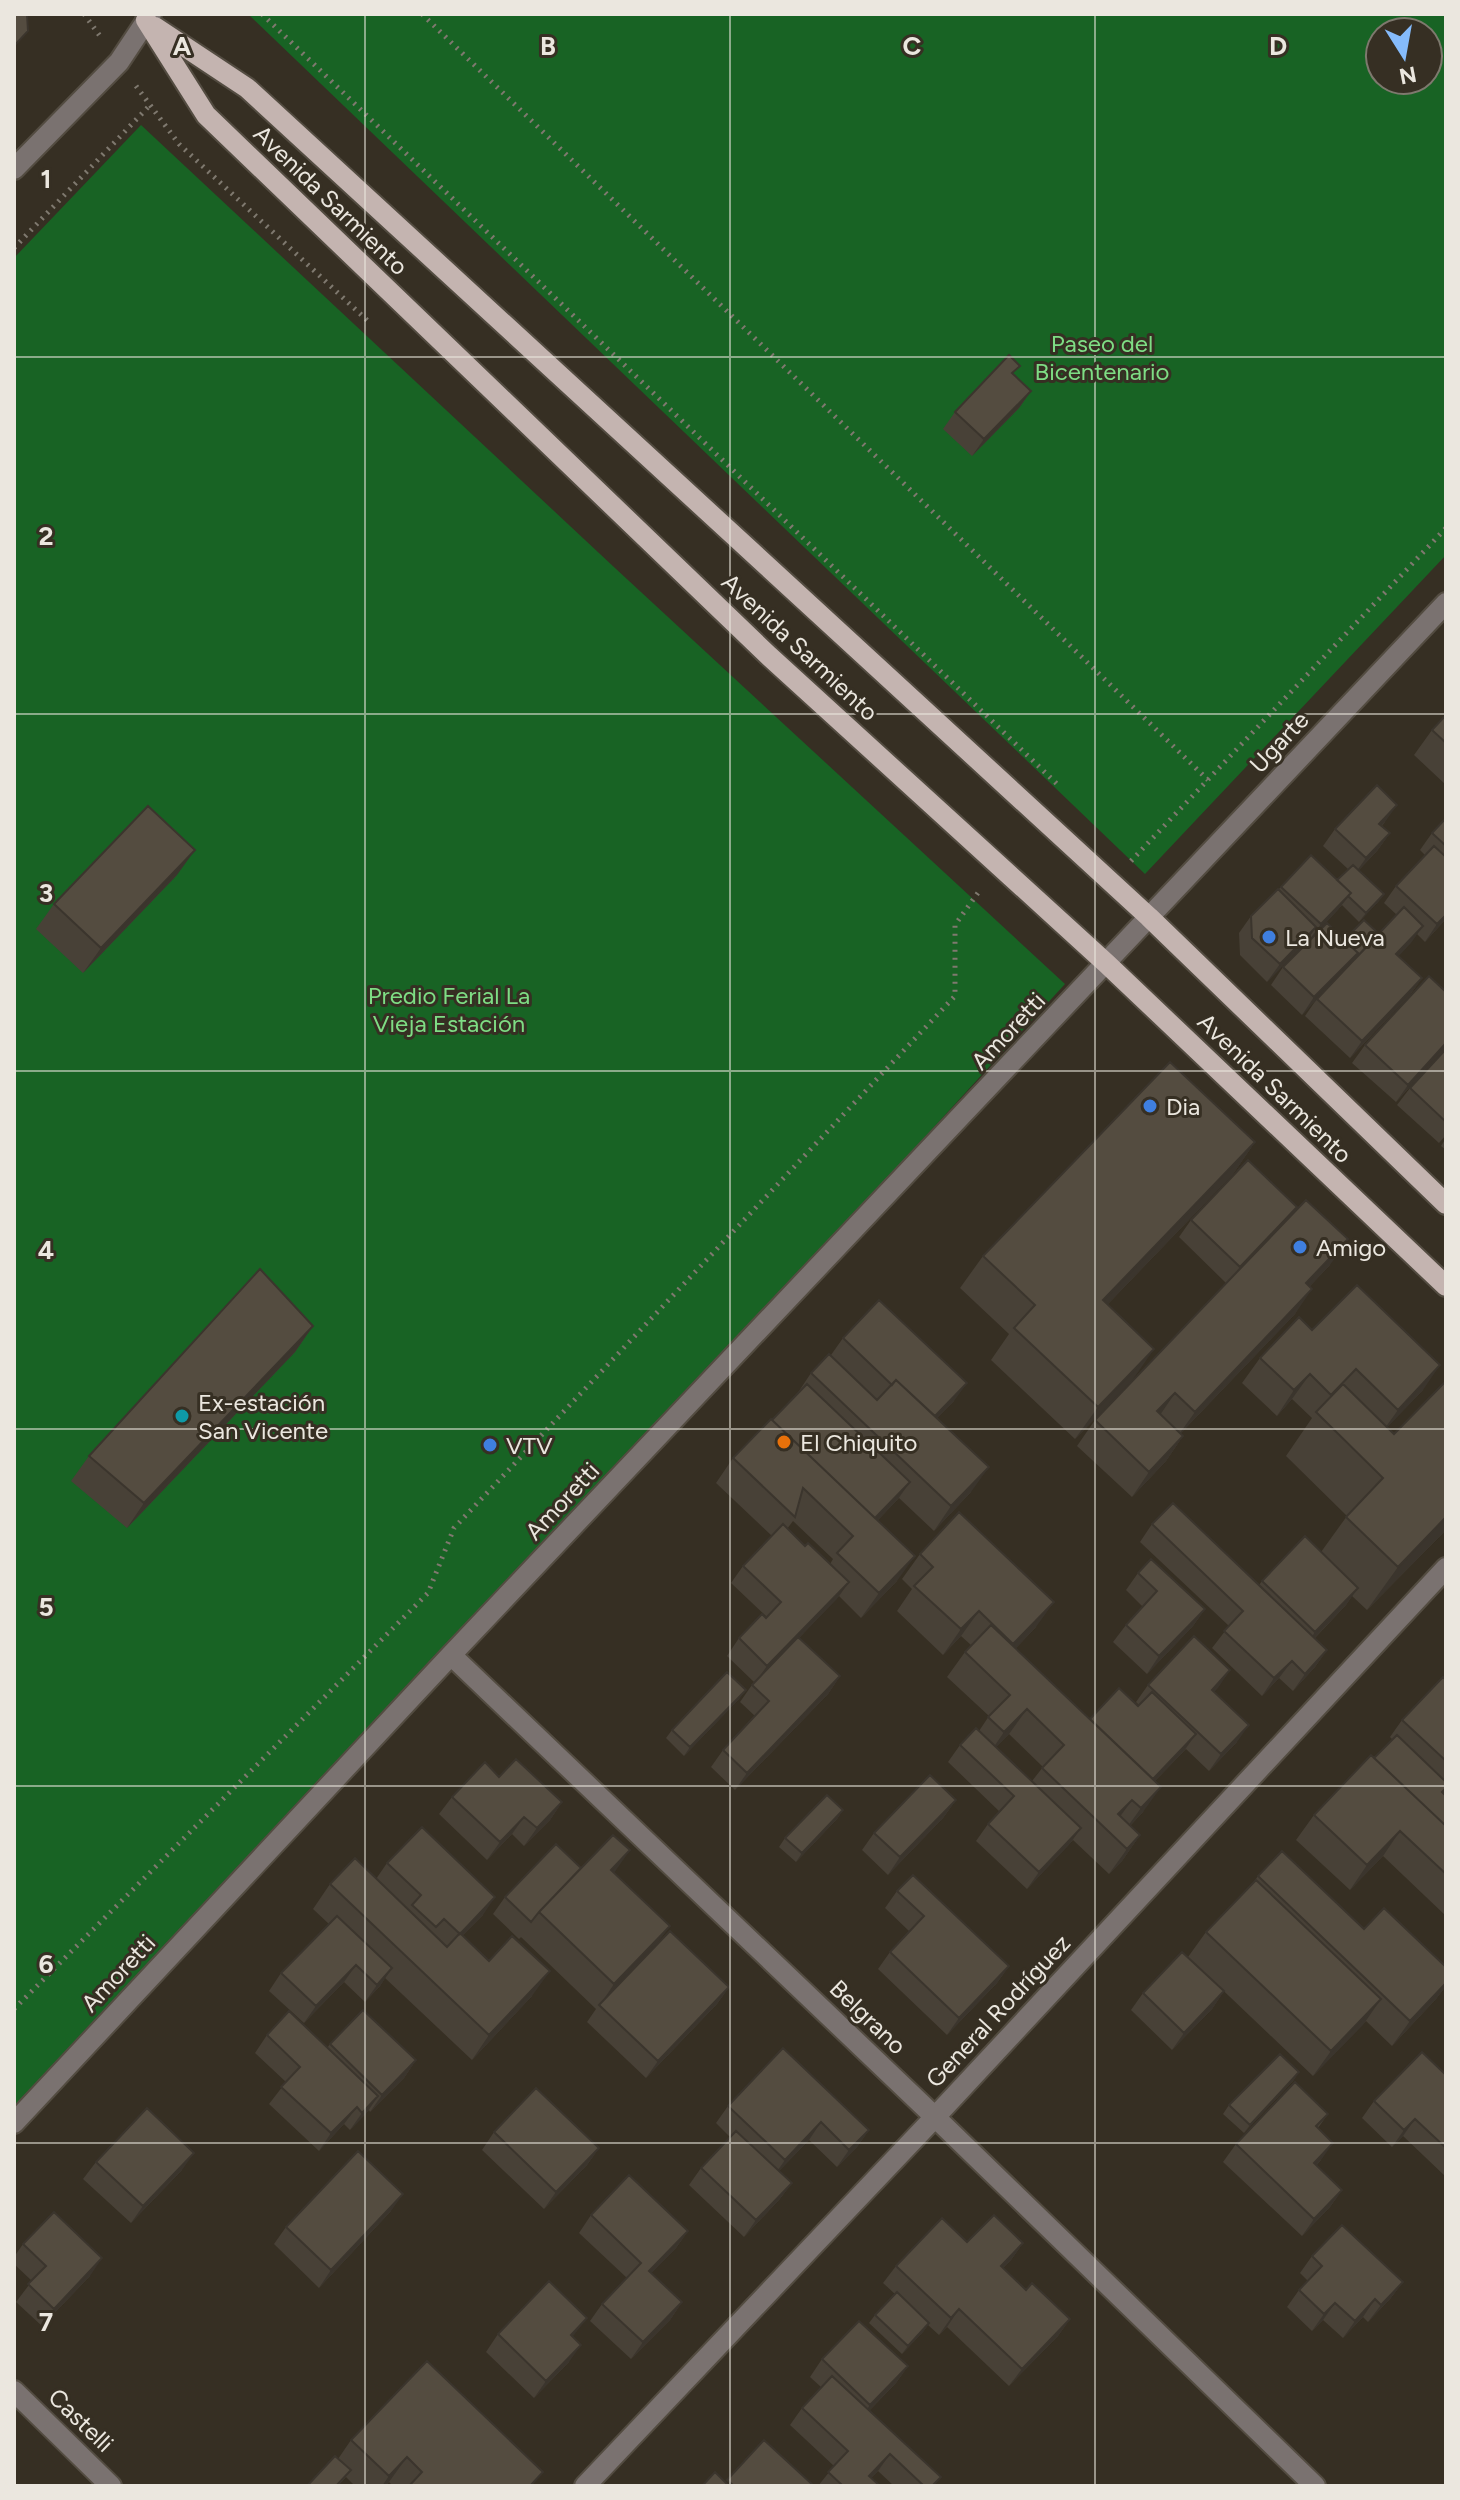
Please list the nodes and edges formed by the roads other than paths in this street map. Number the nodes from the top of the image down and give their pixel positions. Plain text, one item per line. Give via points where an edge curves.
1 (146, 16) edge
2 (14, 169) edge
3 (1446, 603) edge
4 (1149, 917) junction
5 (1107, 964) junction
6 (1446, 1204) edge
7 (1446, 1286) edge
8 (1446, 1568) edge
9 (451, 1655) junction
10 (935, 2117) junction
11 (14, 2123) edge
12 (14, 2391) edge
13 (111, 2486) edge
14 (585, 2486) edge
15 (1315, 2486) edge

1 - 2 street via 119,62
1 - 4 main road, Avenida Sarmiento via 247,88
1 - 5 main road, Avenida Sarmiento via 206,115 228,137 769,656
3 - 4 street, Ugarte
4 - 5 street, Amoretti
4 - 6 main road, Avenida Sarmiento
5 - 7 main road, Avenida Sarmiento
5 - 9 street, Amoretti
8 - 10 street, General Rodríguez
9 - 10 street, Belgrano
9 - 11 street, Amoretti
10 - 14 street, General Rodríguez
10 - 15 street, Belgrano
12 - 13 street, Castelli

